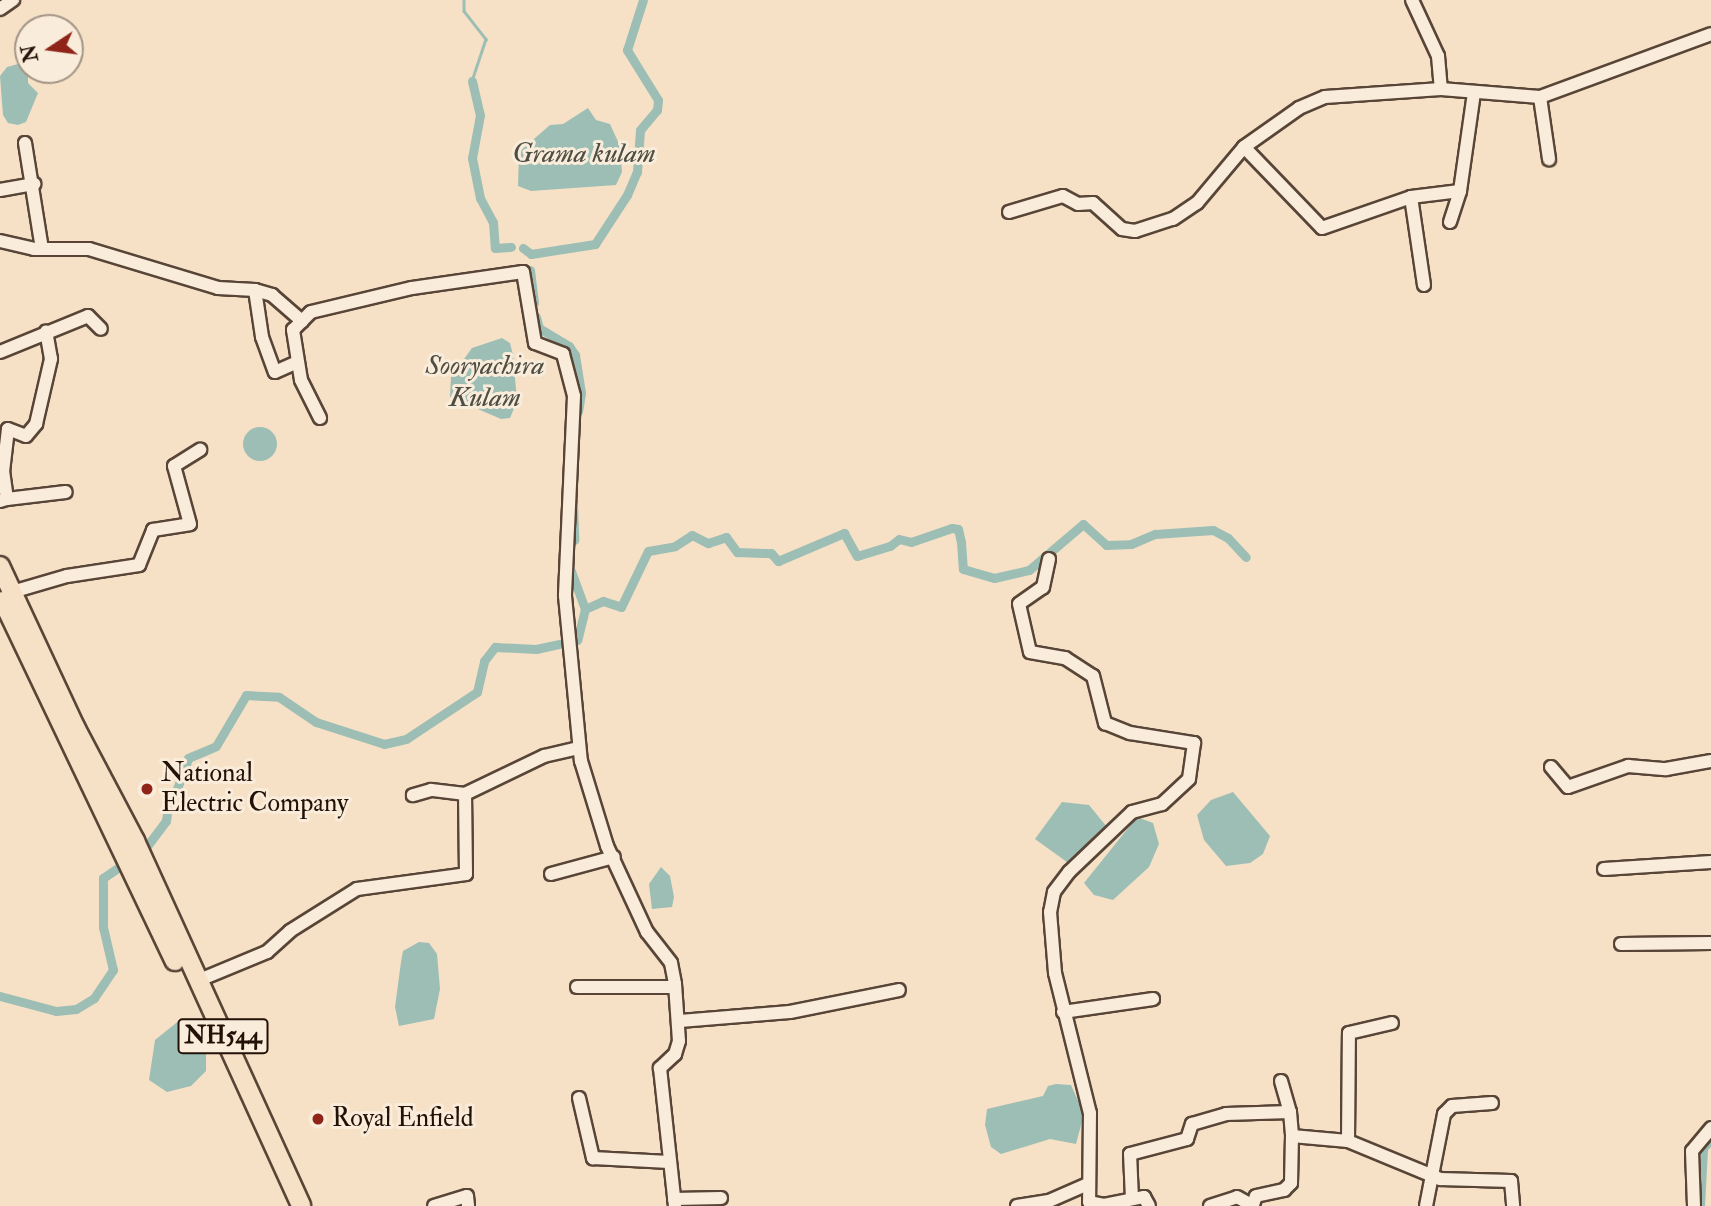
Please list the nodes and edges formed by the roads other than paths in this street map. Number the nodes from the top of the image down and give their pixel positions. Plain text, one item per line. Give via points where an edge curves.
1 (13, 0) edge
2 (1412, 0) edge
3 (0, 9) edge
4 (1711, 33) edge
5 (1441, 89) junction
6 (1474, 93) junction
7 (1540, 97) junction
8 (25, 142) dead end
9 (1244, 147) junction
10 (1549, 159) dead end
11 (34, 184) junction
12 (0, 190) edge
13 (1460, 191) junction
14 (1411, 197) junction
15 (1009, 212) dead end
16 (1450, 222) dead end
17 (0, 240) edge
18 (42, 249) junction
19 (1424, 285) dead end
20 (255, 290) junction
21 (302, 321) junction
22 (101, 329) dead end
23 (46, 331) junction
24 (0, 352) edge
25 (296, 362) junction
26 (320, 418) dead end
27 (200, 450) dead end
28 (66, 492) dead end
29 (3, 500) edge
30 (1049, 559) dead end
31 (0, 566) edge
32 (6, 593) edge
33 (579, 748) junction
34 (1711, 761) edge
35 (1551, 767) dead end
36 (465, 794) junction
37 (413, 795) dead end
38 (614, 857) junction
39 (1711, 862) edge
40 (140, 869) junction
41 (1604, 869) dead end
42 (551, 874) dead end
43 (1711, 943) edge
44 (1621, 944) dead end
45 (197, 981) junction
46 (577, 987) dead end
47 (675, 987) junction
48 (899, 990) dead end
49 (1153, 999) dead end
50 (1063, 1012) junction
51 (680, 1021) junction
52 (1392, 1023) dead end
53 (1281, 1081) dead end
54 (579, 1098) dead end
55 (1492, 1103) dead end
56 (1290, 1112) junction
57 (1711, 1128) edge
58 (1292, 1136) junction
59 (1348, 1141) junction
60 (669, 1162) junction
61 (1430, 1175) junction
62 (1088, 1184) junction
63 (721, 1198) dead end
64 (1132, 1199) junction
65 (674, 1202) edge
66 (1253, 1205) edge
67 (288, 1206) edge
68 (301, 1206) edge
69 (434, 1206) edge
70 (468, 1206) edge
71 (1017, 1206) edge
72 (1149, 1206) edge
73 (1210, 1206) edge
74 (1426, 1206) edge
75 (1513, 1206) edge
76 (1694, 1206) edge

1 - 3 street
2 - 5 street via 1438,56
4 - 7 street
5 - 6 street
5 - 9 street via 1325,97 1299,108
6 - 7 street
6 - 13 street
7 - 10 street
8 - 11 street
9 - 14 street via 1322,228
9 - 15 street via 1197,203 1173,219 1135,231 1122,229 1093,203 1078,204 1063,196
11 - 12 street
11 - 18 street
13 - 14 street
13 - 16 street
14 - 19 street
17 - 18 street
18 - 20 street via 89,249 218,288
20 - 21 street via 272,295
20 - 25 street via 262,337 275,372
21 - 25 street via 293,330
21 - 33 street via 310,312 412,288 523,272 536,343 563,354 574,396 565,585
22 - 23 street via 88,316
23 - 24 street
23 - 29 street via 51,359 36,424 26,436 8,429
25 - 26 street
27 - 32 street via 174,466 190,524 153,530 139,565 67,576
28 - 29 street
30 - 50 street via 1044,587 1019,604 1030,652 1065,658 1093,677 1105,723 1153,738 1194,743 1189,779 1176,793 1163,804 1132,812 1054,892 1050,933
31 - 32 highway, NH544
32 - 40 highway, NH544
33 - 36 street via 544,756
33 - 38 street
34 - 35 street via 1666,769 1628,766 1567,787
36 - 37 street via 431,790
36 - 45 street via 466,874 357,890 290,931 267,952
38 - 42 street
38 - 47 street via 647,932 671,963
39 - 41 street
40 - 45 highway, NH544
40 - 67 highway, NH544
43 - 44 street
45 - 68 highway, NH544
46 - 47 street
47 - 51 street
48 - 51 street via 790,1012
49 - 50 street
50 - 62 street via 1090,1113
51 - 60 street via 675,1054 660,1068
52 - 59 street via 1349,1033
53 - 56 street
54 - 60 street via 593,1158
55 - 61 street via 1452,1107 1444,1114
56 - 58 street
56 - 64 street via 1226,1114 1192,1124 1187,1139 1130,1154
57 - 76 street via 1692,1151
58 - 59 street
58 - 66 street via 1291,1183 1284,1190 1256,1196
59 - 61 street
60 - 65 street
61 - 74 street
61 - 75 street via 1511,1181
62 - 64 street via 1093,1205
62 - 71 street via 1049,1201
63 - 65 street
64 - 72 street via 1144,1197
66 - 73 street via 1237,1198
69 - 70 street via 467,1196

